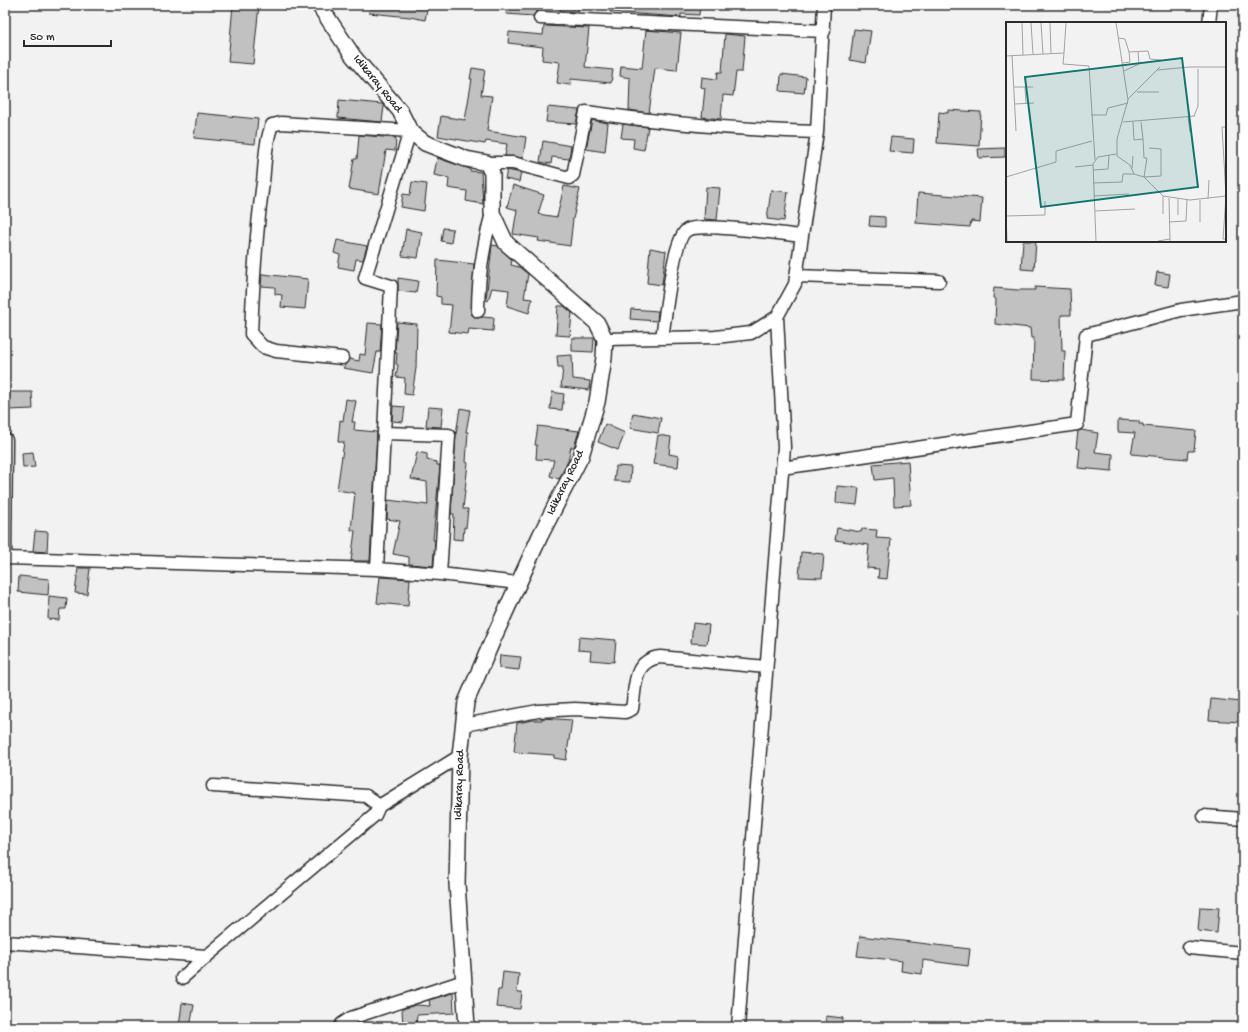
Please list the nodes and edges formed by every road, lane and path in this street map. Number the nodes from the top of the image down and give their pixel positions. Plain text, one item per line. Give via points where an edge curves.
1 (319, 5) edge
2 (824, 5) edge
3 (1211, 5) edge
4 (540, 18) dead end
5 (1209, 22) edge
6 (824, 31) junction
7 (410, 131) junction
8 (817, 132) junction
9 (487, 163) junction
10 (492, 213) junction
11 (802, 236) junction
12 (796, 276) junction
13 (939, 281) dead end
14 (1243, 301) edge
15 (478, 311) dead end
16 (777, 317) junction
17 (662, 338) junction
18 (604, 339) junction
19 (342, 358) dead end
20 (384, 433) junction
21 (6, 440) edge
22 (782, 468) junction
23 (5, 559) edge
24 (377, 569) junction
25 (440, 574) junction
26 (518, 584) junction
27 (766, 667) junction
28 (464, 725) junction
29 (460, 756) junction
30 (213, 786) dead end
31 (379, 806) junction
32 (1204, 816) dead end
33 (1243, 820) edge
34 (5, 942) edge
35 (1189, 948) dead end
36 (1243, 953) edge
37 (207, 956) junction
38 (182, 978) dead end
39 (464, 981) junction
40 (342, 1027) edge
41 (467, 1027) edge
42 (738, 1027) edge

1 - 7 street, Idikaray Road via 353,56 400,111
2 - 6 street
3 - 5 street
4 - 6 street
6 - 8 street
7 - 9 street, Idikaray Road via 425,143 466,159
7 - 19 street via 281,123 272,125 255,245 251,334 263,347 276,351
7 - 20 street via 365,278 391,286
8 - 9 street via 749,130 586,112 573,175 569,178 513,163
8 - 11 street
9 - 10 street, Idikaray Road via 492,173
10 - 15 street via 478,279
10 - 18 street, Idikaray Road via 506,243 597,323
11 - 12 street
11 - 17 street via 748,230 686,230 680,237 675,252
12 - 13 street
12 - 16 street via 795,284
14 - 22 street via 1181,310 1086,335 1077,424
16 - 17 street via 751,333
16 - 22 street via 784,447
17 - 18 street
18 - 26 street, Idikaray Road via 604,358 597,402 581,456
20 - 24 street
20 - 25 street via 449,435
21 - 23 street
22 - 27 street
23 - 24 street
24 - 25 street
25 - 26 street
26 - 28 street, Idikaray Road via 466,702
27 - 28 street via 648,658 639,668 632,709 625,712 575,709 538,711
27 - 42 street
28 - 29 street, Idikaray Road
29 - 31 street
29 - 39 street, Idikaray Road via 457,884
30 - 31 street via 366,796
31 - 37 street via 375,815
32 - 33 street
34 - 37 street
35 - 36 street
37 - 38 street
39 - 40 street via 351,1018 342,1024
39 - 41 street, Idikaray Road

